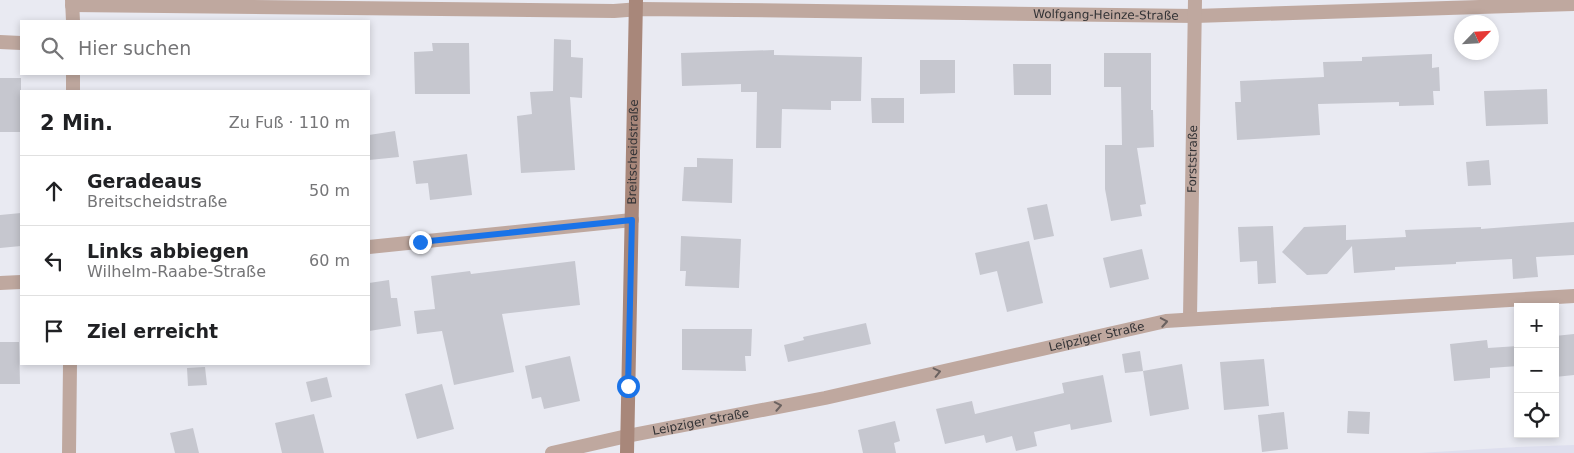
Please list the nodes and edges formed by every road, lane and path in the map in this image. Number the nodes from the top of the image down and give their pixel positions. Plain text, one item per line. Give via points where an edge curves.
1 (1195, 0) edge
2 (72, 2) edge
3 (1574, 4) edge
4 (636, 5) edge
5 (1195, 16) junction
6 (72, 20) edge
7 (0, 42) edge
8 (20, 43) edge
9 (73, 75) edge
10 (73, 90) edge
11 (632, 220) junction
12 (370, 247) edge
13 (20, 282) edge
14 (0, 283) edge
15 (1574, 296) edge
16 (1190, 318) junction
17 (70, 365) edge
18 (627, 436) junction
19 (69, 453) edge
20 (552, 453) edge
21 (627, 453) edge

1 - 5 street, Forststraße
2 - 4 street, Wolfgang-Heinze-Straße via 614,11
2 - 6 street
3 - 5 street, Wolfgang-Heinze-Straße
4 - 5 street, Wolfgang-Heinze-Straße via 736,10
4 - 11 main road, Breitscheidstraße
5 - 16 street, Forststraße
7 - 8 street
9 - 10 street
11 - 12 street
11 - 18 main road, Breitscheidstraße
13 - 14 street
15 - 16 street, Leipziger Straße
18 -> 16 street, Leipziger Straße via 825,398
17 - 19 street
18 - 20 street, Leipziger Straße
18 - 21 main road, Breitscheidstraße

